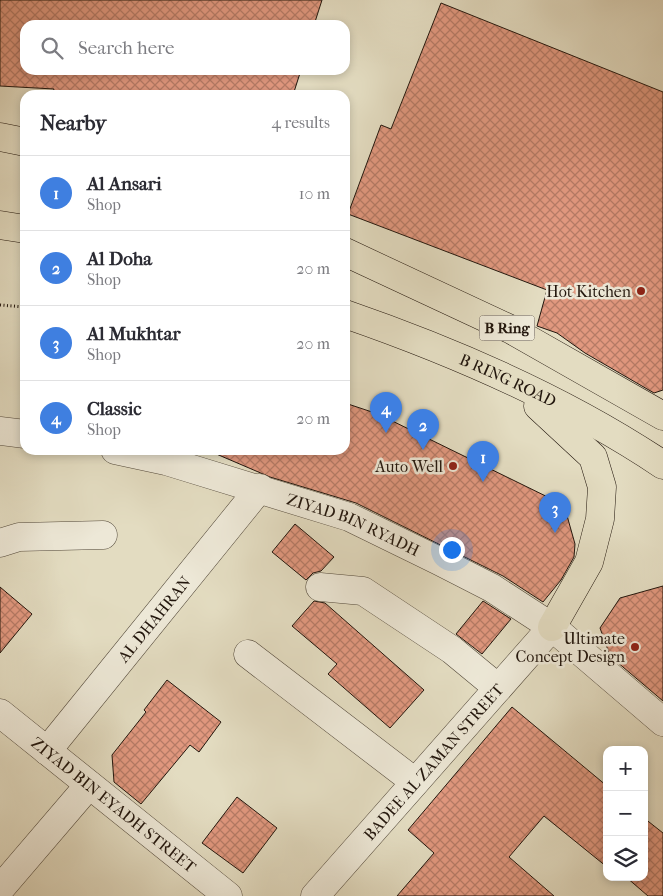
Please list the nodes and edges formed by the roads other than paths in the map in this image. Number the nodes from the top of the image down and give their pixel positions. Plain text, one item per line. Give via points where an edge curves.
1 (0, 225) edge
2 (20, 228) edge
3 (350, 254) edge
4 (350, 316) edge
5 (491, 371) junction
6 (663, 416) edge
7 (0, 432) edge
8 (20, 434) edge
9 (138, 455) edge
10 (663, 465) edge
11 (260, 488) junction
12 (103, 535) dead end
13 (0, 543) edge
14 (320, 587) dead end
15 (552, 627) junction
16 (248, 654) dead end
17 (498, 688) junction
18 (0, 713) edge
19 (663, 722) edge
20 (47, 751) junction
21 (415, 782) junction
22 (89, 785) junction
23 (0, 889) edge
24 (228, 896) edge
25 (315, 896) edge

1 - 2 main road
3 - 6 main road, B Ring via 510,329
4 - 5 main road, B RING ROAD / B Ring
5 - 10 main road, B RING ROAD / B Ring via 620,436
5 - 15 main road via 548,413 593,457 602,486 600,519 589,562
7 - 8 street
9 - 11 street, ZIYAD BIN RYADH
11 - 15 street, ZIYAD BIN RYADH via 349,517 492,588
11 - 20 street, AL DHAHRAN
12 - 13 street via 19,537
14 - 17 street via 363,592 452,650
15 - 17 street, BADEE AL ZAMAN STREET
15 - 19 street, ZIYAD BIN RYADH
16 - 21 street
17 - 21 street, BADEE AL ZAMAN STREET
18 - 20 street, ZIYAD BIN EYADH STREET
20 - 22 street, ZIYAD BIN EYADH STREET
21 - 25 street, BADEE AL ZAMAN STREET
22 - 23 street
22 - 24 street, ZIYAD BIN EYADH STREET

